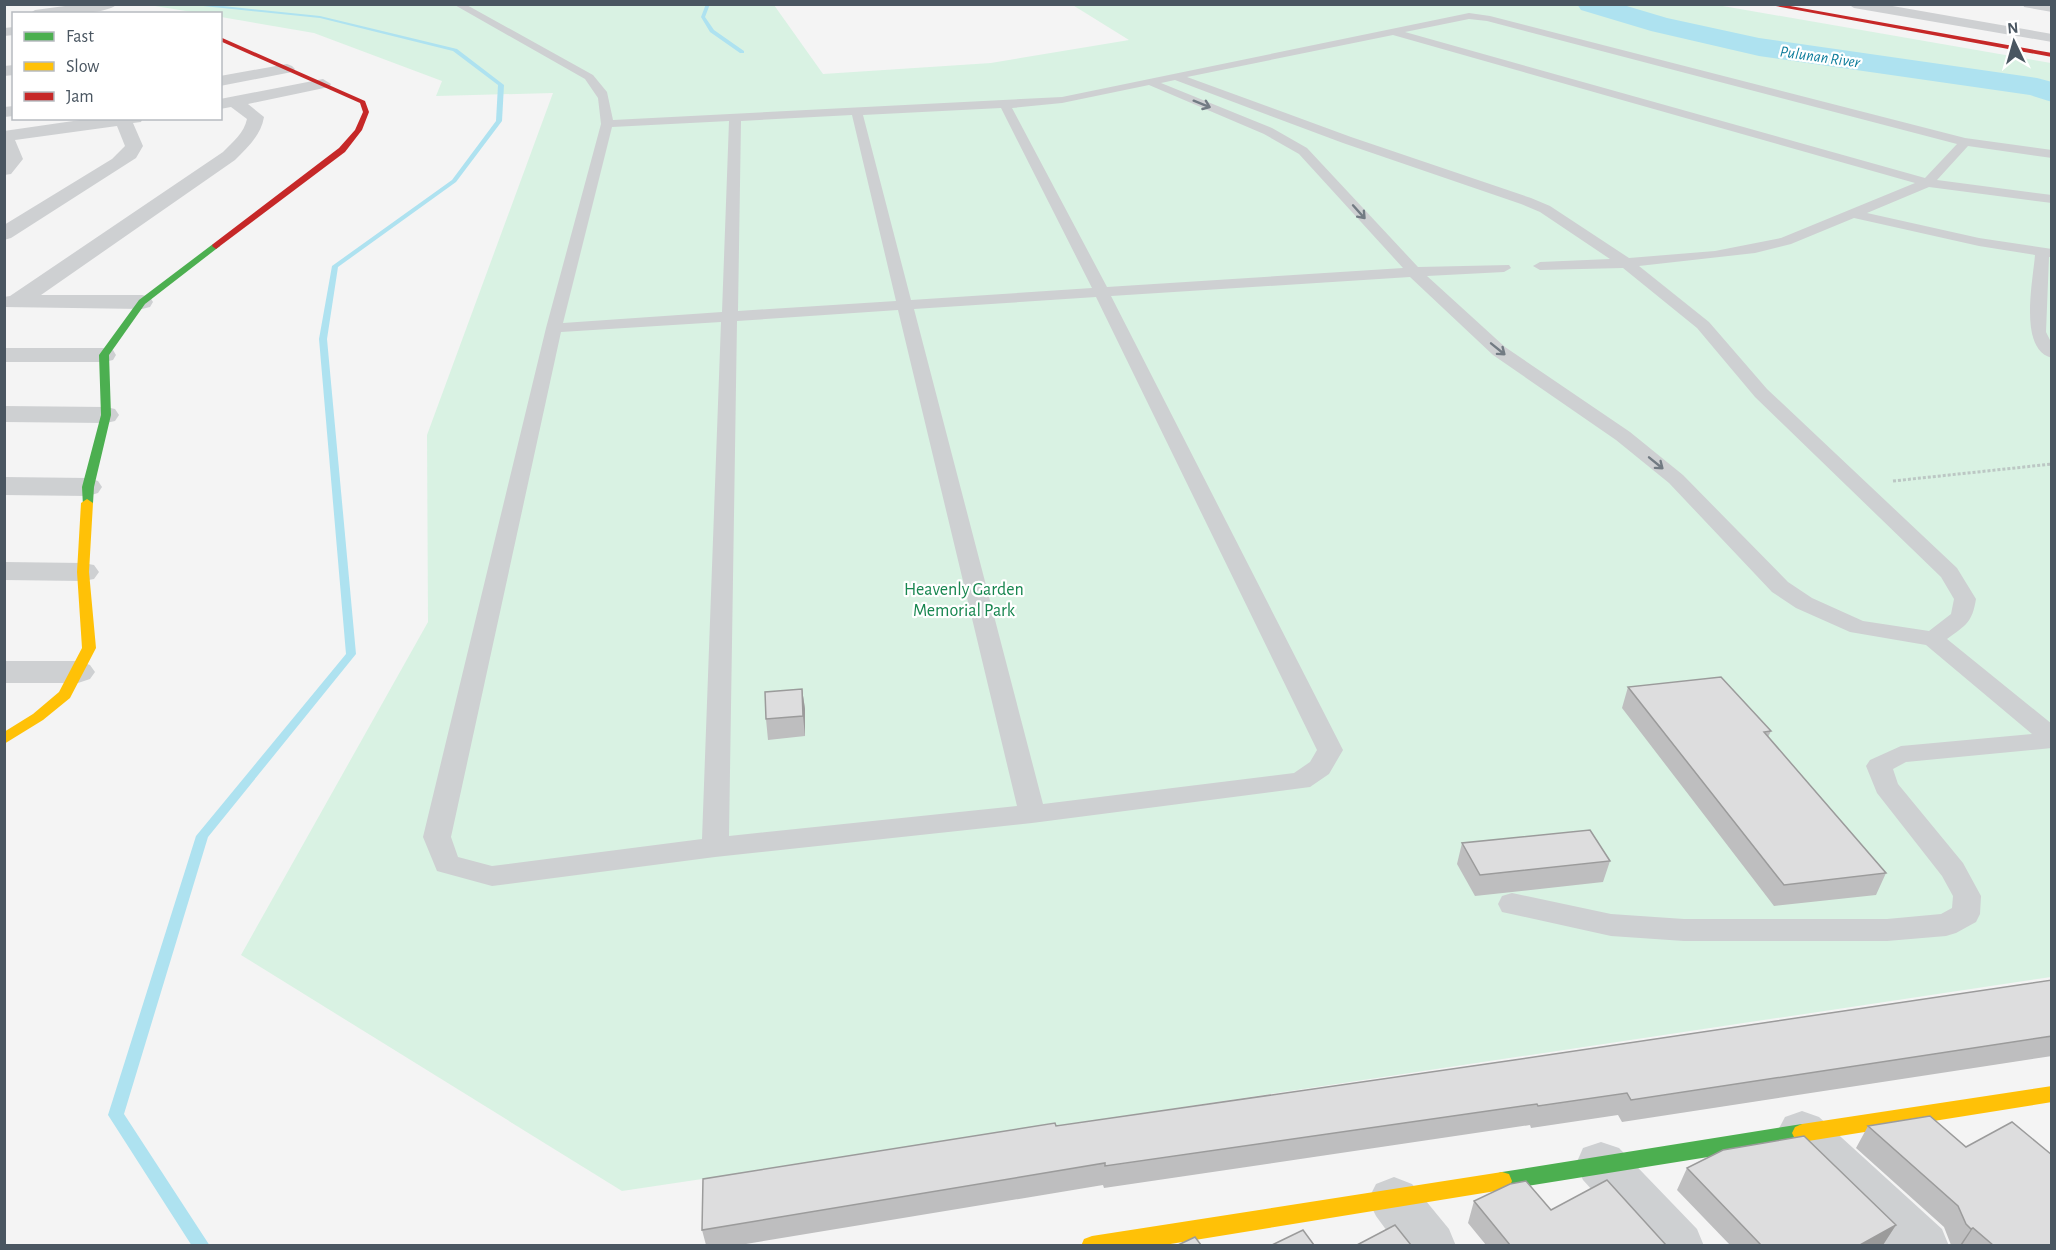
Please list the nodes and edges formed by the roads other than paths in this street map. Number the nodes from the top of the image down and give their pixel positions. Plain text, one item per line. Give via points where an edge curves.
1 (457, 4) edge
2 (1767, 4) edge
3 (1854, 4) edge
4 (1939, 4) edge
5 (2029, 4) edge
6 (108, 5) edge
7 (2052, 8) edge
8 (50, 12) edge
9 (1944, 20) junction
10 (1390, 31) junction
11 (1917, 32) junction
12 (2052, 38) edge
13 (222, 41) edge
14 (257, 54) junction
15 (2052, 55) edge
16 (230, 58) dead end
17 (288, 69) junction
18 (1174, 76) junction
19 (222, 81) edge
20 (1148, 81) junction
21 (323, 84) junction
22 (228, 103) edge
23 (1006, 106) junction
24 (857, 113) junction
25 (735, 118) junction
26 (122, 120) edge
27 (129, 120) edge
28 (607, 124) junction
29 (5, 136) edge
30 (1347, 140) junction
31 (1965, 142) junction
32 (1314, 148) junction
33 (2052, 154) edge
34 (4, 170) edge
35 (1928, 183) junction
36 (2052, 200) edge
37 (1855, 214) junction
38 (4, 234) edge
39 (2047, 252) edge
40 (1626, 263) junction
41 (1540, 266) dead end
42 (1504, 268) dead end
43 (1414, 272) junction
44 (1102, 292) junction
45 (10, 302) edge
46 (142, 302) junction
47 (903, 306) junction
48 (730, 318) junction
49 (555, 328) junction
50 (2052, 353) edge
51 (4, 355) edge
52 (104, 355) junction
53 (4, 414) edge
54 (105, 415) junction
55 (4, 486) edge
56 (88, 487) junction
57 (4, 571) edge
58 (83, 572) junction
59 (1933, 639) junction
60 (4, 672) edge
61 (78, 672) junction
62 (4, 739) edge
63 (2052, 739) edge
64 (1032, 814) junction
65 (715, 847) junction
66 (1512, 904) dead end
67 (2052, 1094) edge
68 (1988, 1103) junction
69 (1802, 1132) junction
70 (2033, 1140) edge
71 (1601, 1164) junction
72 (1394, 1200) junction
73 (1190, 1238) edge
74 (1092, 1245) edge
75 (1430, 1245) edge
76 (1678, 1245) edge
77 (1923, 1245) edge

1 - 28 lane via 589,76 604,98
2 - 11 street
3 - 9 street
4 - 9 street via 1972,10
5 - 7 street
6 - 8 street
9 - 11 street
9 - 12 street
10 - 18 lane
10 - 31 lane via 1453,17 1487,18
10 - 35 lane
11 - 15 street
13 - 14 street
14 - 16 street
14 - 17 street
17 - 19 street
17 - 21 street
18 - 20 lane
18 - 30 lane
20 - 23 lane via 1062,100
20 -> 32 lane
21 - 22 street
21 - 46 street via 363,102 366,112 342,150
22 - 45 street via 256,117 249,135 229,156
23 - 24 lane
23 - 44 lane
24 - 25 lane
24 - 47 lane
25 - 28 lane
25 - 48 lane
26 - 29 street
27 - 38 street via 134,146 130,154
28 - 49 lane
29 - 34 street via 14,159
30 - 32 lane
30 - 40 lane via 1545,209
31 - 33 lane
31 - 35 lane
32 -> 43 lane
35 - 36 lane
35 - 37 lane
37 - 39 lane via 1938,234
37 - 40 lane via 1755,249
39 - 50 lane via 2038,332 2042,344
40 - 41 lane
40 - 59 lane via 1703,325 1761,393 1949,573 1965,599 1962,617
42 - 43 lane
43 - 44 lane
43 -> 59 lane via 1499,351 1623,436 1677,479 1780,587 1804,603 1858,627
44 - 47 lane
44 - 64 lane via 1330,750 1320,768 1301,781
45 - 46 street
46 - 52 street
47 - 48 lane
47 - 64 lane
48 - 49 lane
48 - 65 lane
49 - 65 lane via 437,837 447,864 492,876
51 - 52 street
52 - 54 street
53 - 54 street
54 - 56 street
55 - 56 street
56 - 58 street
57 - 58 street
58 - 61 street via 89,648
59 - 63 lane
60 - 61 street
61 - 62 street via 65,695
63 - 66 lane via 1902,754 1879,766 1886,787 1953,870 1967,896 1966,914 1946,925 1887,930 1684,930 1611,925
64 - 65 lane
67 - 68 street
68 - 69 street
68 - 70 street
69 - 71 street
69 - 77 street
71 - 72 street
71 - 76 street
72 - 73 street
72 - 75 street
73 - 74 street

